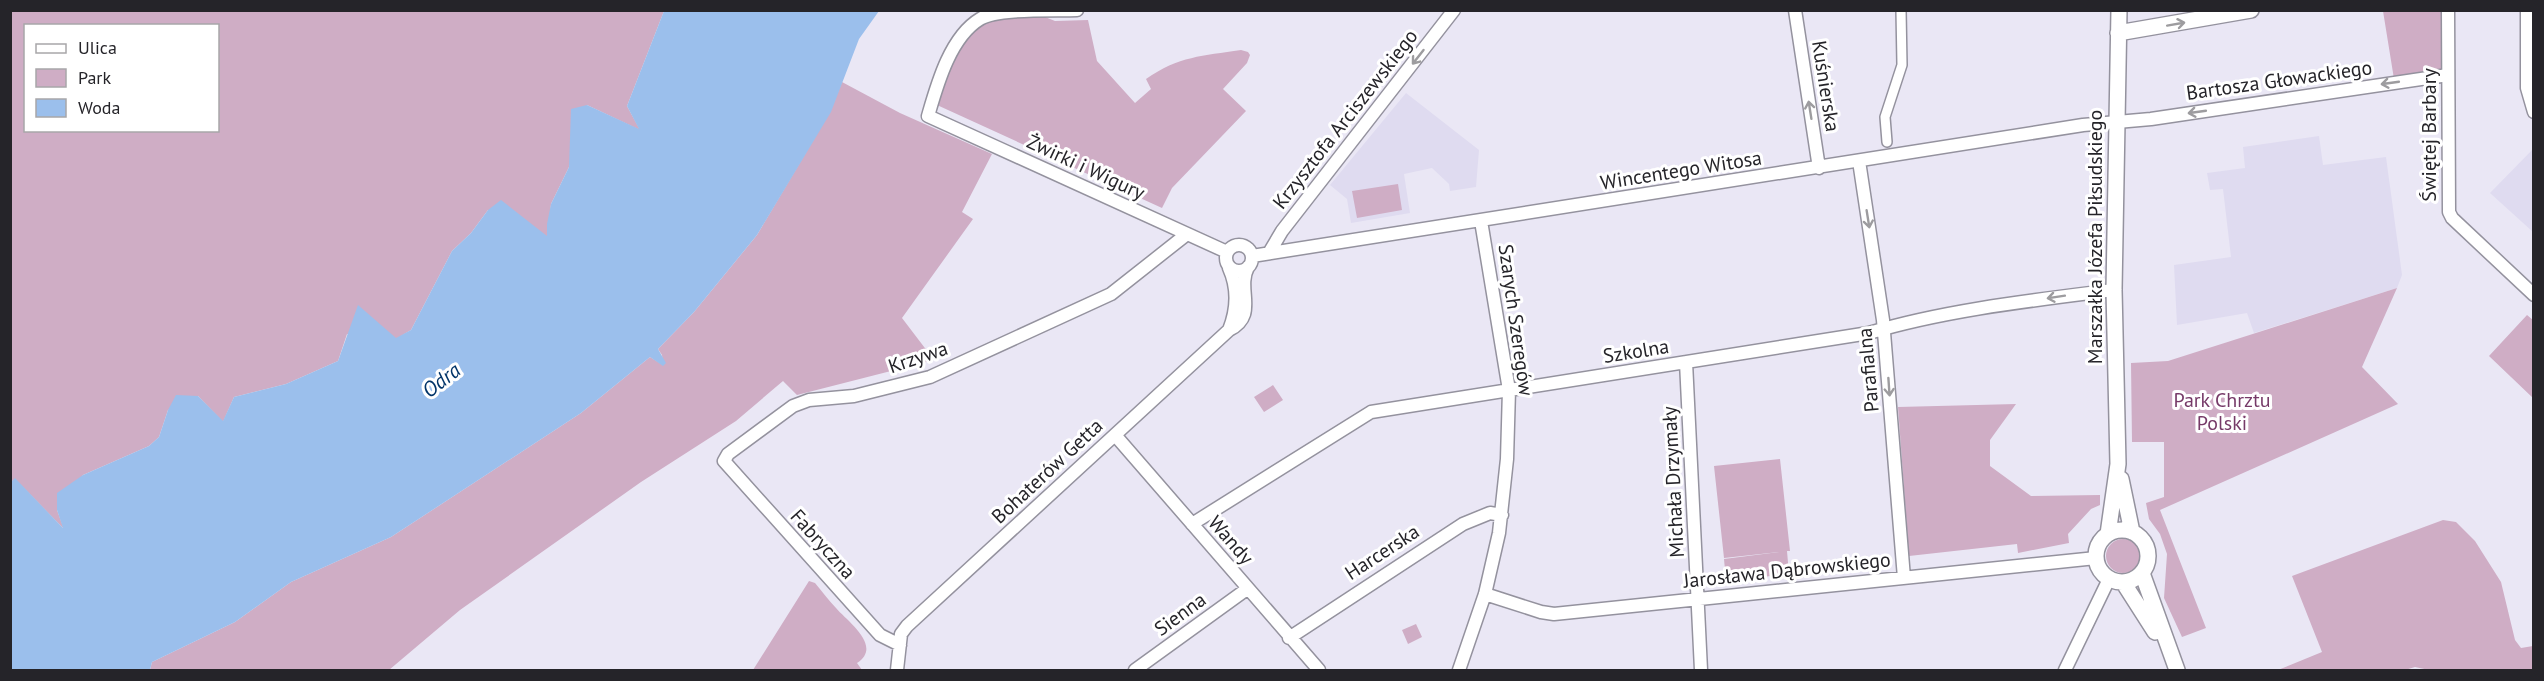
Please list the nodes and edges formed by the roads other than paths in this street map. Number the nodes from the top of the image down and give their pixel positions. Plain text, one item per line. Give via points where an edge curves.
1 (1077, 10) edge
2 (1454, 10) edge
3 (1795, 10) edge
4 (1901, 10) edge
5 (2118, 10) edge
6 (2251, 10) edge
7 (2448, 10) edge
8 (2527, 10) edge
9 (2118, 33) junction
10 (2448, 75) junction
11 (2534, 112) edge
12 (2116, 122) junction
13 (1887, 142) dead end
14 (1859, 161) junction
15 (1819, 168) junction
16 (1481, 221) junction
17 (1187, 234) junction
18 (1227, 252) junction
19 (1269, 253) junction
20 (1250, 262) junction
21 (1229, 268) junction
22 (2114, 290) junction
23 (2534, 296) edge
24 (1884, 328) junction
25 (1229, 330) junction
26 (1686, 363) junction
27 (1509, 390) junction
28 (1115, 435) junction
29 (724, 462) joint
30 (2118, 464) junction
31 (1502, 515) junction
32 (1192, 524) junction
33 (2132, 532) junction
34 (2108, 534) junction
35 (2096, 558) junction
36 (2142, 573) junction
37 (1904, 578) junction
38 (2116, 581) junction
39 (1247, 589) junction
40 (1485, 594) junction
41 (1698, 599) junction
42 (1289, 638) junction
43 (900, 645) junction
44 (2170, 655) junction
45 (897, 670) edge
46 (1135, 670) edge
47 (1318, 670) edge
48 (1459, 670) edge
49 (1701, 670) edge
50 (2065, 670) edge
51 (2177, 670) edge

1 - 17 street, Żwirki i Wigury via 996,14 980,19 964,34 947,60 928,116
2 -> 19 street, Krzysztofa Arciszewskiego
15 -> 3 street, Kuśnierska
4 - 13 street via 1902,65 1885,117
5 - 9 street, Marszałka Józefa Piłsudskiego
9 -> 6 street
7 - 10 street, Świętej Barbary
8 - 11 street via 2527,88
9 - 12 street, Marszałka Józefa Piłsudskiego
10 -> 12 street, Bartosza Głowackiego
10 - 23 street, Świętej Barbary via 2449,212
12 - 14 street, Wincentego Witosa
12 - 22 street, Marszałka Józefa Piłsudskiego
14 - 15 street, Wincentego Witosa
14 -> 24 street, Parafialna
15 - 16 street, Wincentego Witosa
16 - 19 street, Wincentego Witosa
16 - 27 street, Szarych Szeregów
17 - 18 street, Żwirki i Wigury
17 - 29 street, Krzywa via 1111,294 930,377 793,406 728,454
18 - 20 street via 1232,246 1248,248
18 - 21 street
19 - 20 street, Wincentego Witosa
20 - 21 street via 1241,271
20 - 25 street, Bohaterów Getta via 1244,275 1245,314
21 - 25 street via 1236,306
22 -> 24 street, Szkolna via 1938,316
22 - 30 street, Marszałka Józefa Piłsudskiego
24 - 26 street, Szkolna
24 -> 37 street, Parafialna
25 - 28 street, Bohaterów Getta
26 - 27 street, Szkolna
26 - 41 street, Michała Drzymały
27 - 31 street, Szarych Szeregów
27 - 32 street, Szkolna via 1371,412
28 - 32 street, Wandy
28 - 43 street, Bohaterów Getta via 907,626
29 - 43 street, Fabryczna via 880,636
30 - 33 street, Marszałka Józefa Piłsudskiego
30 - 34 street, Marszałka Józefa Piłsudskiego
31 - 40 street, Szarych Szeregów
31 - 42 street, Harcerska via 1490,513 1463,524
32 - 39 street, Wandy
33 - 34 street
33 - 36 street via 2140,537 2148,552
34 - 35 street via 2101,541
35 - 37 street, Jarosława Dąbrowskiego
35 - 38 street via 2098,567
36 - 38 street via 2132,581
36 - 44 street
37 - 41 street, Jarosława Dąbrowskiego
38 - 44 street
38 - 50 street
39 - 42 street, Wandy
39 - 46 street, Sienna
40 - 41 street, Jarosława Dąbrowskiego via 1547,614
40 - 48 street, Szarych Szeregów
41 - 49 street, Michała Drzymały
42 - 47 street, Wandy
43 - 45 street
44 - 51 street

